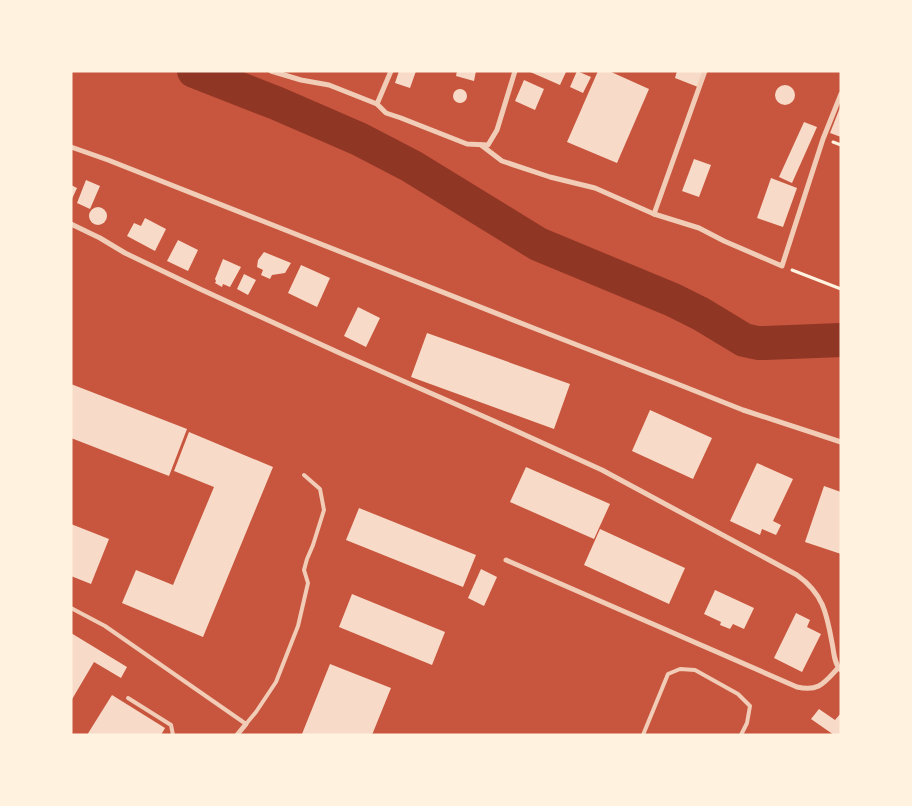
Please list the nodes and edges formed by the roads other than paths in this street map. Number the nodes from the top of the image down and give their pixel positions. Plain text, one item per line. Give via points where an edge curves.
1 (391, 71) edge
2 (515, 71) edge
3 (704, 71) edge
4 (274, 72) edge
5 (841, 94) edge
6 (377, 104) junction
7 (481, 145) junction
8 (71, 147) edge
9 (654, 214) junction
10 (71, 224) edge
11 (841, 442) edge
12 (304, 475) dead end
13 (506, 560) dead end
14 (71, 608) edge
15 (839, 669) edge
16 (128, 698) dead end
17 (246, 724) junction
18 (173, 735) edge
19 (237, 735) edge
20 (643, 735) edge
21 (741, 735) edge

1 - 6 street
2 - 7 street via 496,130 488,145
3 - 9 street
4 - 6 street via 329,85
5 - 9 street via 782,266 699,228
6 - 7 street via 386,113 466,144
7 - 9 street via 502,161 595,188
8 - 11 street via 743,410
10 - 15 street via 200,289 602,470 797,575 808,582 820,598
12 - 17 lane via 320,489 324,510 304,570 308,583 298,626 276,682
13 - 15 street via 797,687 806,689 822,685
14 - 17 lane via 105,626
16 - 18 lane via 171,725
17 - 19 street
20 - 21 lane via 668,674 680,669 695,670 738,694 750,706

